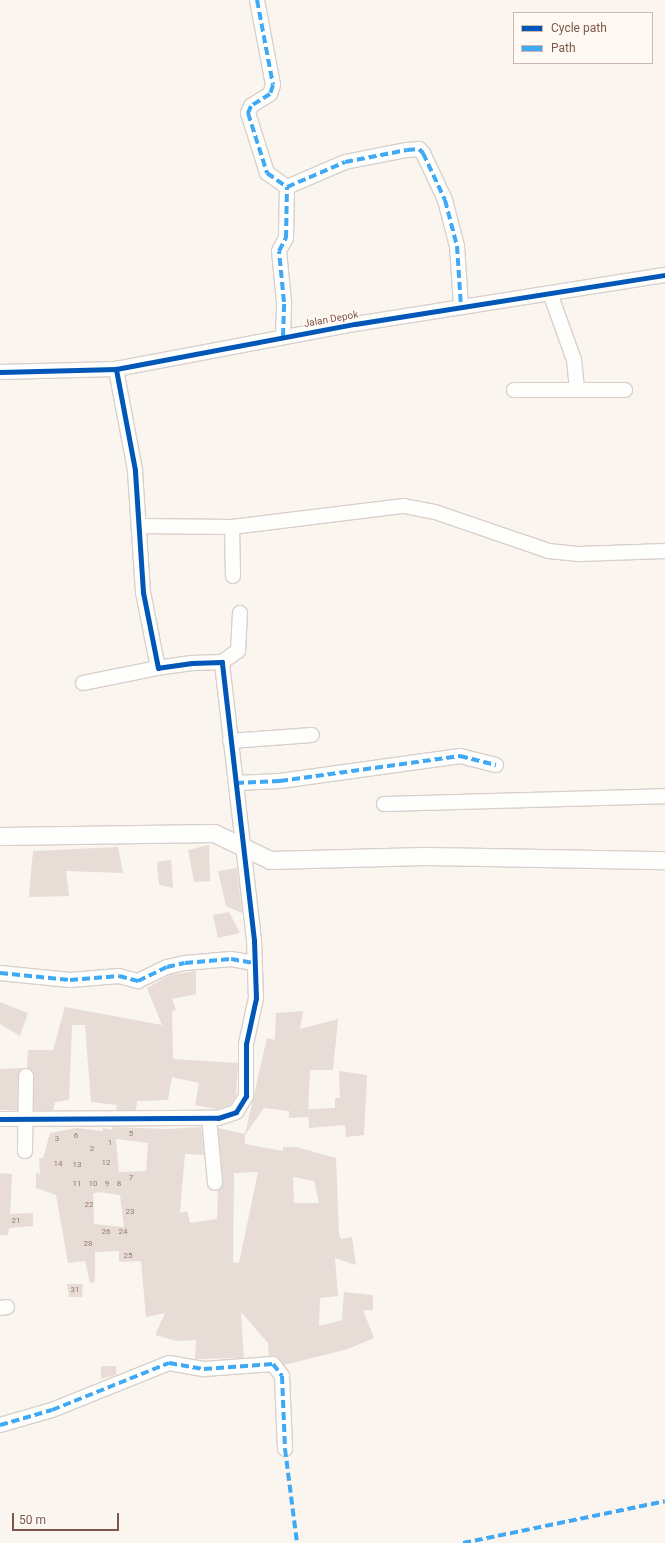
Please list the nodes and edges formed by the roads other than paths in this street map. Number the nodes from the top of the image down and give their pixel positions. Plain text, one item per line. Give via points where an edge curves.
1 (257, 0) edge
2 (287, 187) junction
3 (665, 275) edge
4 (550, 293) junction
5 (461, 306) junction
6 (283, 336) junction
7 (116, 369) junction
8 (0, 372) edge
9 (514, 390) dead end
10 (577, 390) junction
11 (625, 390) dead end
12 (140, 526) junction
13 (232, 527) junction
14 (665, 551) edge
15 (233, 576) dead end
16 (240, 613) dead end
17 (222, 662) junction
18 (158, 668) junction
19 (83, 683) dead end
20 (312, 735) dead end
21 (230, 741) junction
22 (496, 765) dead end
23 (236, 783) junction
24 (665, 796) edge
25 (384, 804) dead end
26 (0, 836) edge
27 (243, 848) junction
28 (665, 860) edge
29 (254, 963) junction
30 (0, 973) edge
31 (26, 1076) dead end
32 (26, 1118) junction
33 (209, 1118) junction
34 (0, 1119) edge
35 (25, 1151) dead end
36 (215, 1183) dead end
37 (0, 1424) edge
38 (285, 1449) dead end

1 - 2 street via 273,85 270,94 251,106 248,113 267,173
2 - 5 street via 345,162 419,149 447,207 457,246
2 - 6 street via 286,238 279,251 284,302
3 - 4 street, Jalan Depok
4 - 5 street, Jalan Depok
4 - 10 street via 574,360
5 - 6 street, Jalan Depok
6 - 7 street, Jalan Depok
7 - 8 street, Jalan Depok
7 - 12 street via 135,470
9 - 10 street
10 - 11 street
12 - 13 street
12 - 18 street via 144,600
13 - 14 street via 404,506 435,512 549,551 579,554
13 - 15 street
16 - 17 street via 238,651
17 - 18 street
17 - 21 street
18 - 19 street
20 - 21 street
21 - 23 street
22 - 23 street via 460,756 280,781
23 - 27 street
24 - 25 street
26 - 27 street via 214,833 232,840
27 - 28 street via 270,860 424,856
27 - 29 street via 254,940
29 - 30 street via 230,959 185,963 167,967 138,981 119,976 70,980
29 - 33 street via 256,998 246,1044 244,1103 236,1112
31 - 32 street
32 - 33 street
32 - 34 street
32 - 35 street
33 - 36 street
37 - 38 street via 52,1410 169,1363 204,1369 273,1364 282,1376

